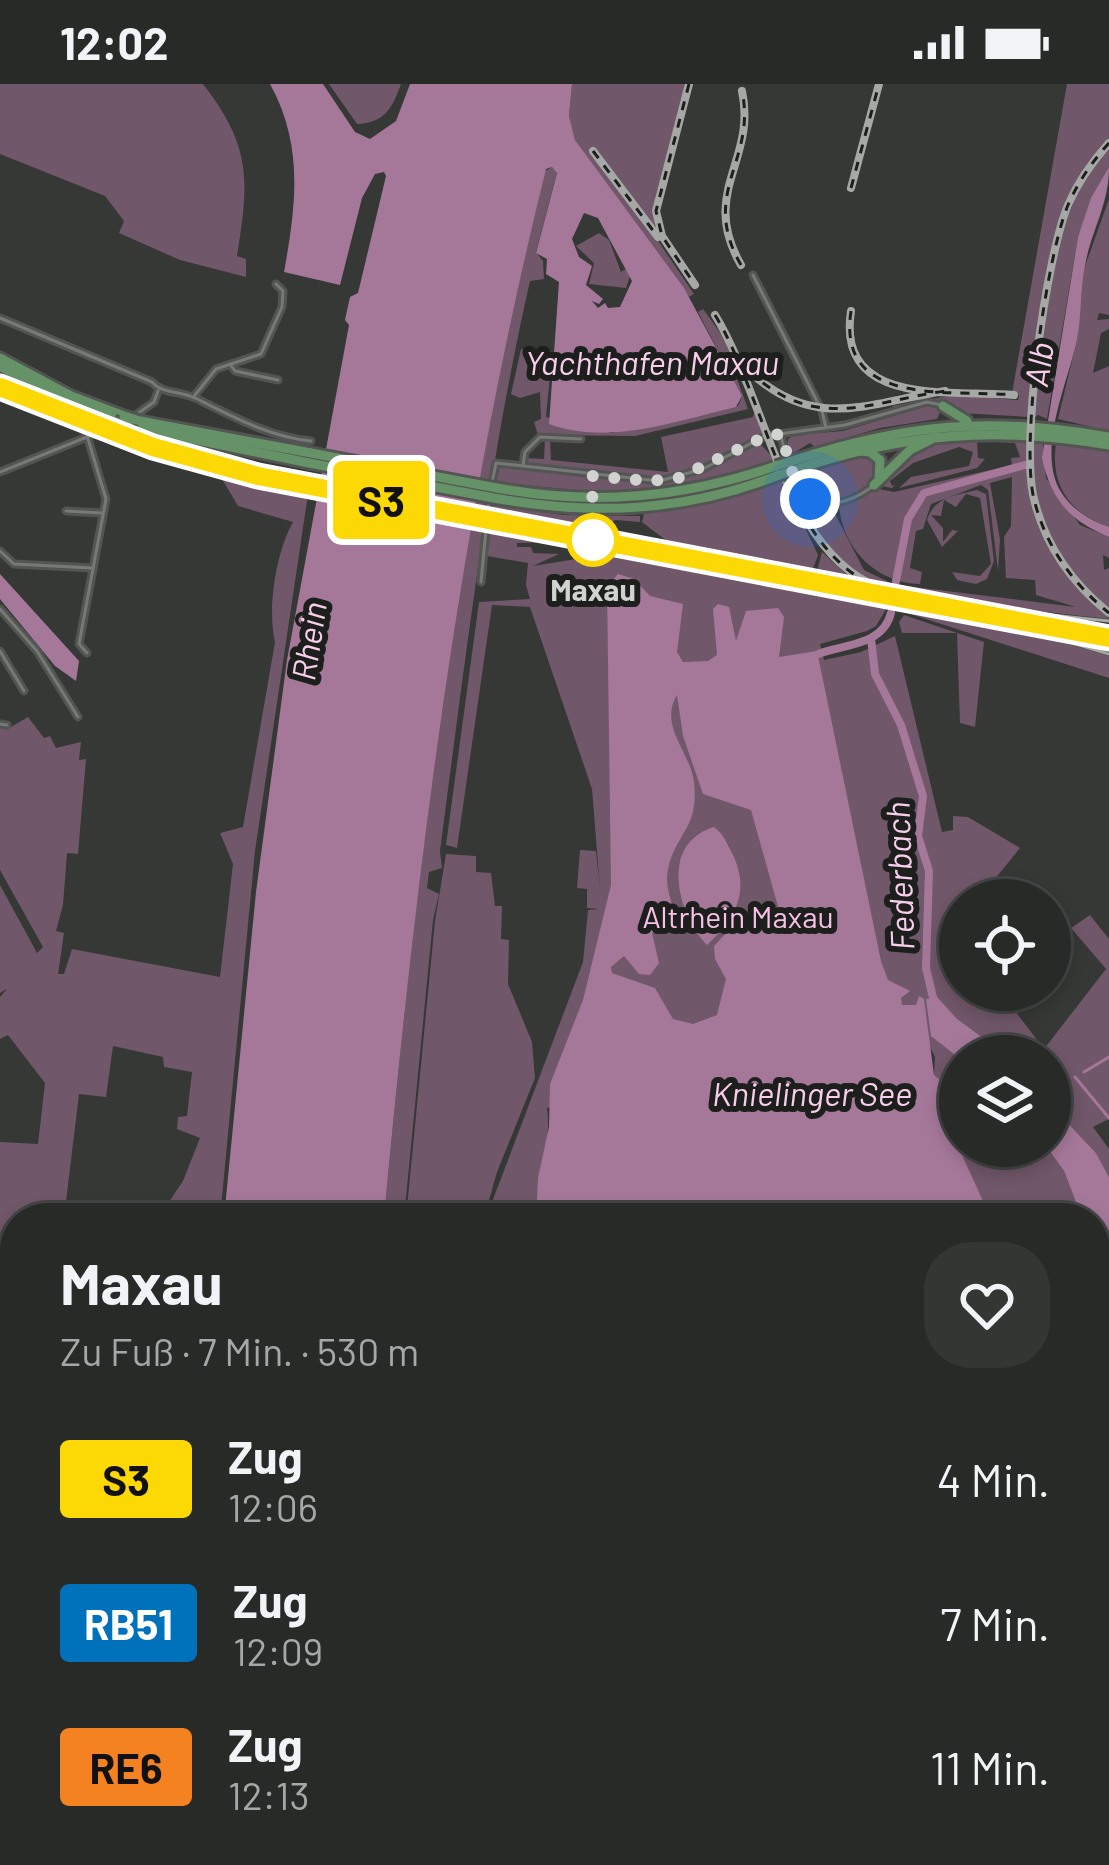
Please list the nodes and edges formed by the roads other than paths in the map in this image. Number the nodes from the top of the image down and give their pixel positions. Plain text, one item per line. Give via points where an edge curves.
1 (753, 274) dead end
2 (276, 284) dead end
3 (2, 319) edge
4 (0, 362) edge
5 (230, 364) junction
6 (278, 380) dead end
7 (158, 389) junction
8 (193, 396) junction
9 (944, 406) junction
10 (972, 423) junction
11 (936, 425) junction
12 (826, 428) junction
13 (1040, 430) junction
14 (954, 432) junction
15 (781, 434) junction
16 (88, 439) junction
17 (1109, 439) edge
18 (581, 440) dead end
19 (311, 441) dead end
20 (848, 452) junction
21 (793, 465) junction
22 (524, 467) junction
23 (0, 472) edge
24 (877, 482) junction
25 (66, 511) dead end
26 (103, 514) junction
27 (0, 551) edge
28 (93, 568) junction
29 (481, 582) dead end
30 (0, 609) edge
31 (0, 651) edge
32 (87, 653) dead end
33 (24, 691) dead end
34 (78, 717) dead end

1 - 12 street
2 - 5 street via 282,304 261,354
3 - 7 street
4 - 21 highway, bridge via 67,403 127,421 572,510 701,501
5 - 6 street
5 - 8 street
7 - 8 street
7 - 16 street via 148,408
8 - 19 street via 269,433
9 - 10 highway
9 - 11 highway
9 - 12 street via 930,402
10 - 11 highway
10 - 13 highway
11 - 21 highway via 860,439
12 - 15 street
13 - 14 highway
13 - 17 highway
14 - 20 highway
14 - 24 highway via 919,445
15 - 22 street via 658,481
15 - 24 street via 796,484 810,499 840,503
16 - 23 street
16 - 26 street
18 - 22 street via 540,437 525,452
20 - 21 highway
20 - 24 highway via 876,456
22 - 29 street via 496,463
25 - 26 street
26 - 28 street
27 - 28 street via 14,563
28 - 32 street via 79,644
30 - 34 street
31 - 33 street

